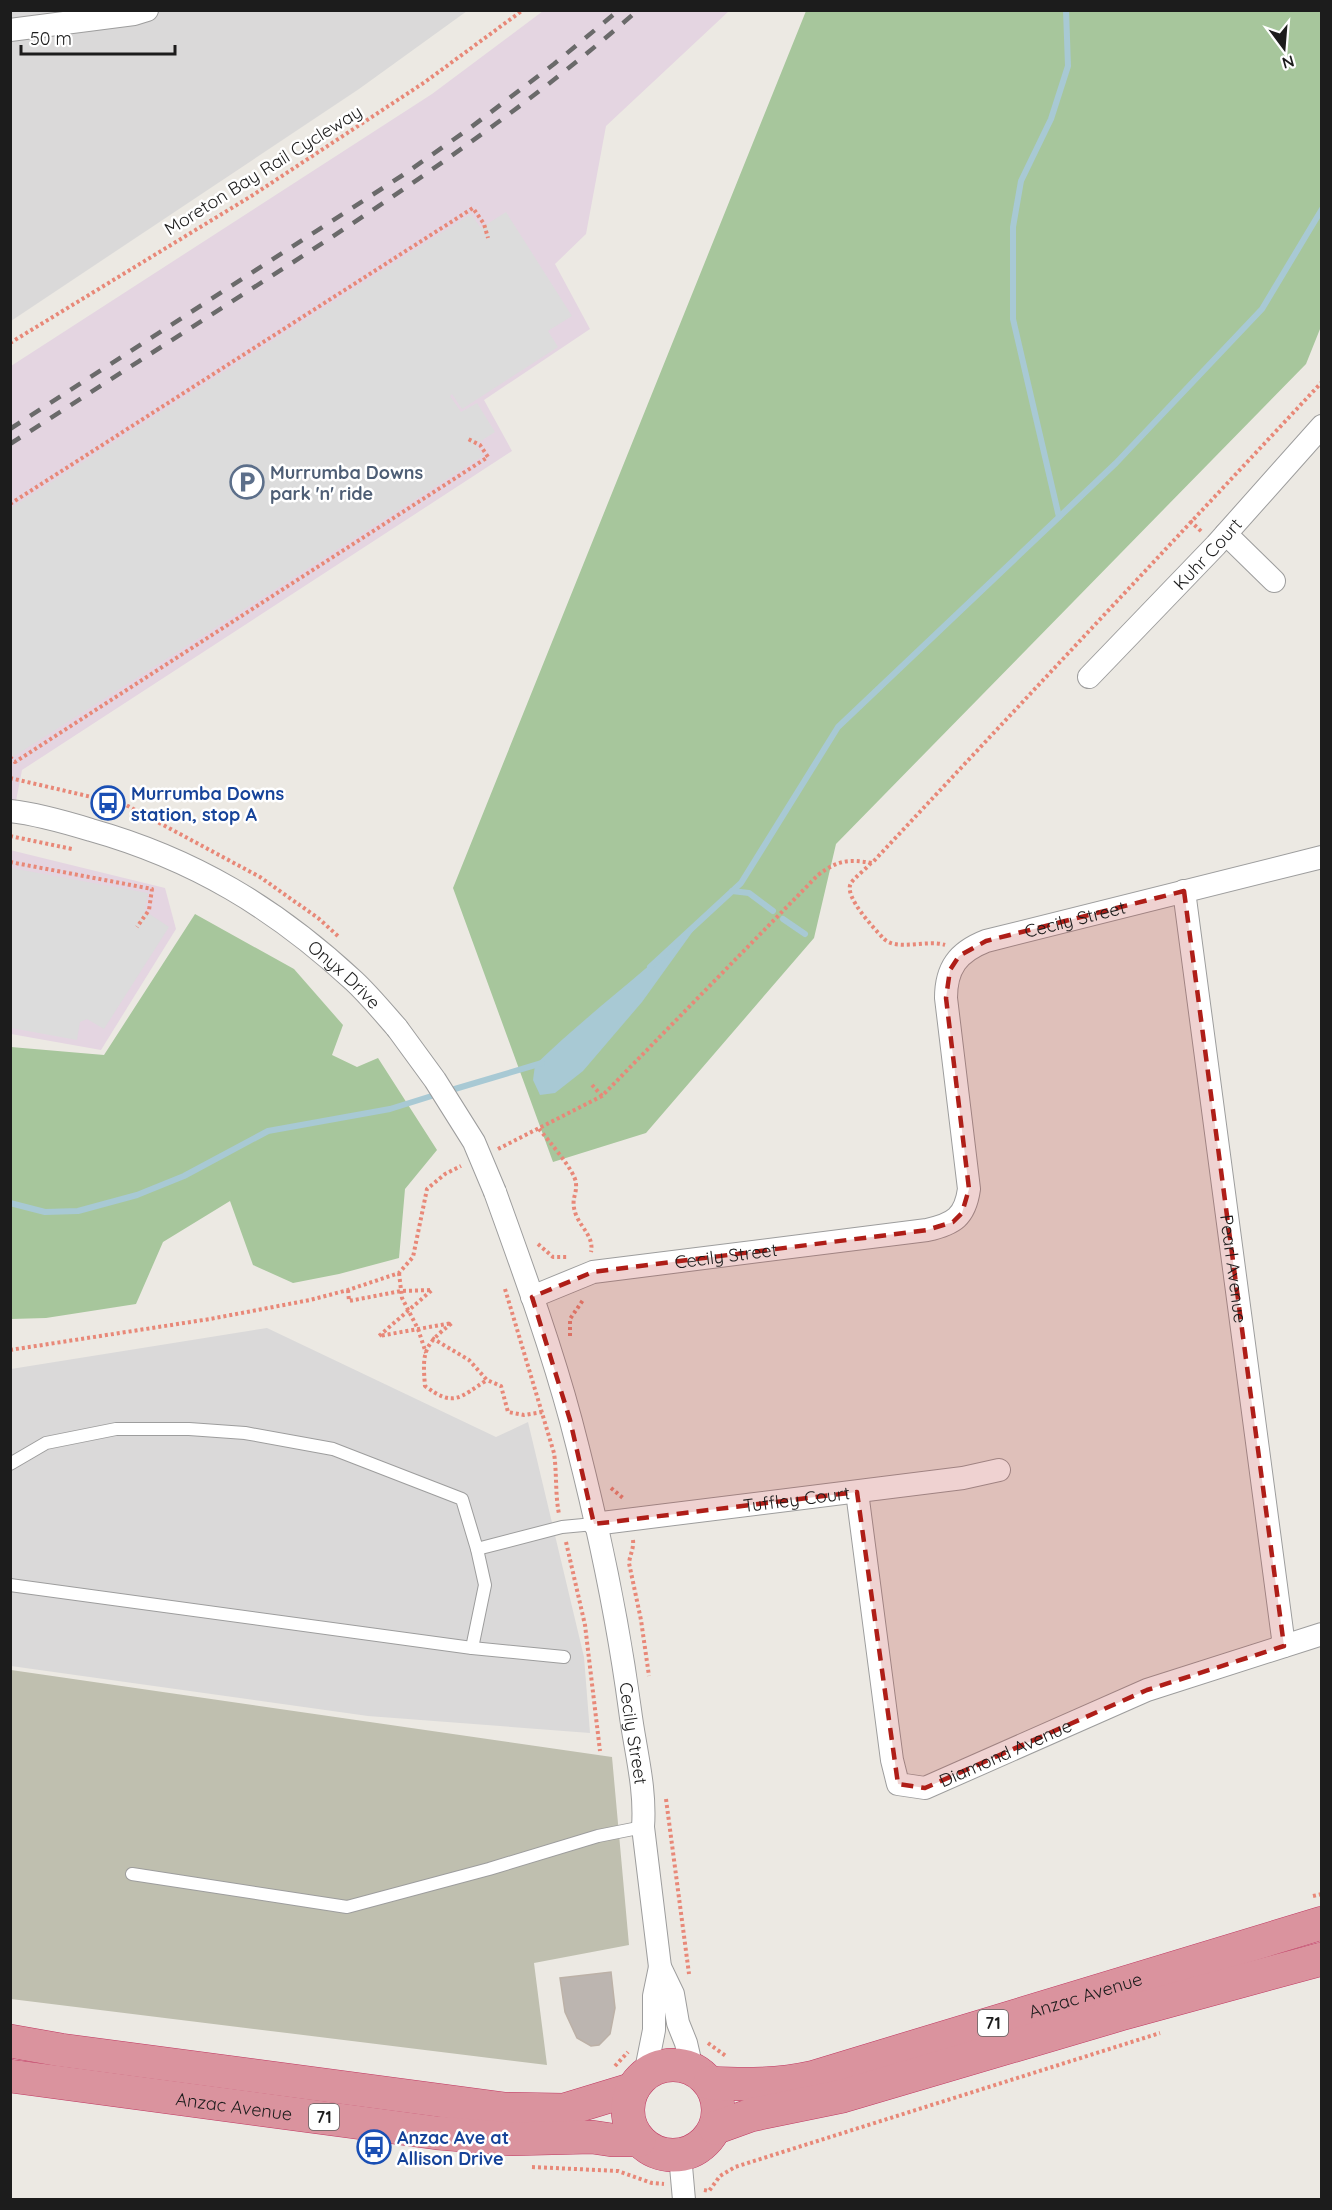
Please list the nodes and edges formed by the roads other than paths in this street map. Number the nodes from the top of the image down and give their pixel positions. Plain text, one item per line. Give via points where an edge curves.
1 (147, 10) edge
2 (10, 30) edge
3 (1322, 426) edge
4 (1226, 534) junction
5 (1274, 581) dead end
6 (1089, 677) dead end
7 (10, 811) edge
8 (1322, 857) edge
9 (1184, 891) junction
10 (532, 1297) junction
11 (10, 1464) edge
12 (999, 1470) dead end
13 (857, 1492) junction
14 (594, 1524) junction
15 (477, 1549) junction
16 (10, 1585) edge
17 (1322, 1634) edge
18 (1284, 1646) junction
19 (472, 1648) junction
20 (564, 1657) dead end
21 (643, 1827) junction
22 (132, 1874) dead end
23 (1316, 1910) edge
24 (1322, 1959) edge
25 (660, 1966) junction
26 (10, 2041) edge
27 (709, 2063) junction
28 (630, 2070) junction
29 (10, 2076) edge
30 (715, 2128) junction
31 (639, 2140) junction
32 (682, 2180) edge

1 - 2 street
3 - 4 street, Kuhr Court
4 - 5 street
4 - 6 street, Kuhr Court
7 - 10 street, Onyx Drive, bridge via 128,840 184,863 246,896 356,982 397,1028 474,1142
8 - 9 street, Cecily Street
9 - 10 street, Cecily Street via 986,941 959,956 950,970 946,998 969,1189 962,1213 953,1222 927,1230 593,1272
9 - 18 street, Pearl Avenue
10 - 14 street, Cecily Street via 570,1420
11 - 15 lane via 46,1443 116,1429 245,1433 333,1449 462,1499
12 - 13 street, Tuffley Court
13 - 14 street, Tuffley Court
13 - 18 street, Diamond Avenue via 898,1784 925,1788 1147,1690
14 - 15 lane via 562,1527
14 - 21 street, Cecily Street via 621,1648 643,1782
15 - 19 lane via 485,1585
16 - 19 lane
17 - 18 street, Diamond Avenue
19 - 20 lane
21 - 22 lane via 598,1836 347,1907
21 - 25 street, Cecily Street
23 - 27 highway, Anzac Avenue / 71 via 814,2077 757,2086
24 - 30 highway, Anzac Avenue / 71 via 843,2096 751,2115
25 - 27 street, Cecily Street via 673,1994 686,2043
25 - 28 street, Cecily Street via 654,1995 652,2047
26 - 28 highway, Anzac Avenue / 71 via 505,2109 564,2110
27 - 28 highway, 71
27 - 30 highway via 718,2105
28 - 31 highway via 630,2124
29 - 31 highway, Anzac Avenue / 71 via 477,2137
30 - 32 highway, 71 via 694,2150
31 - 32 highway, 71 via 665,2155

